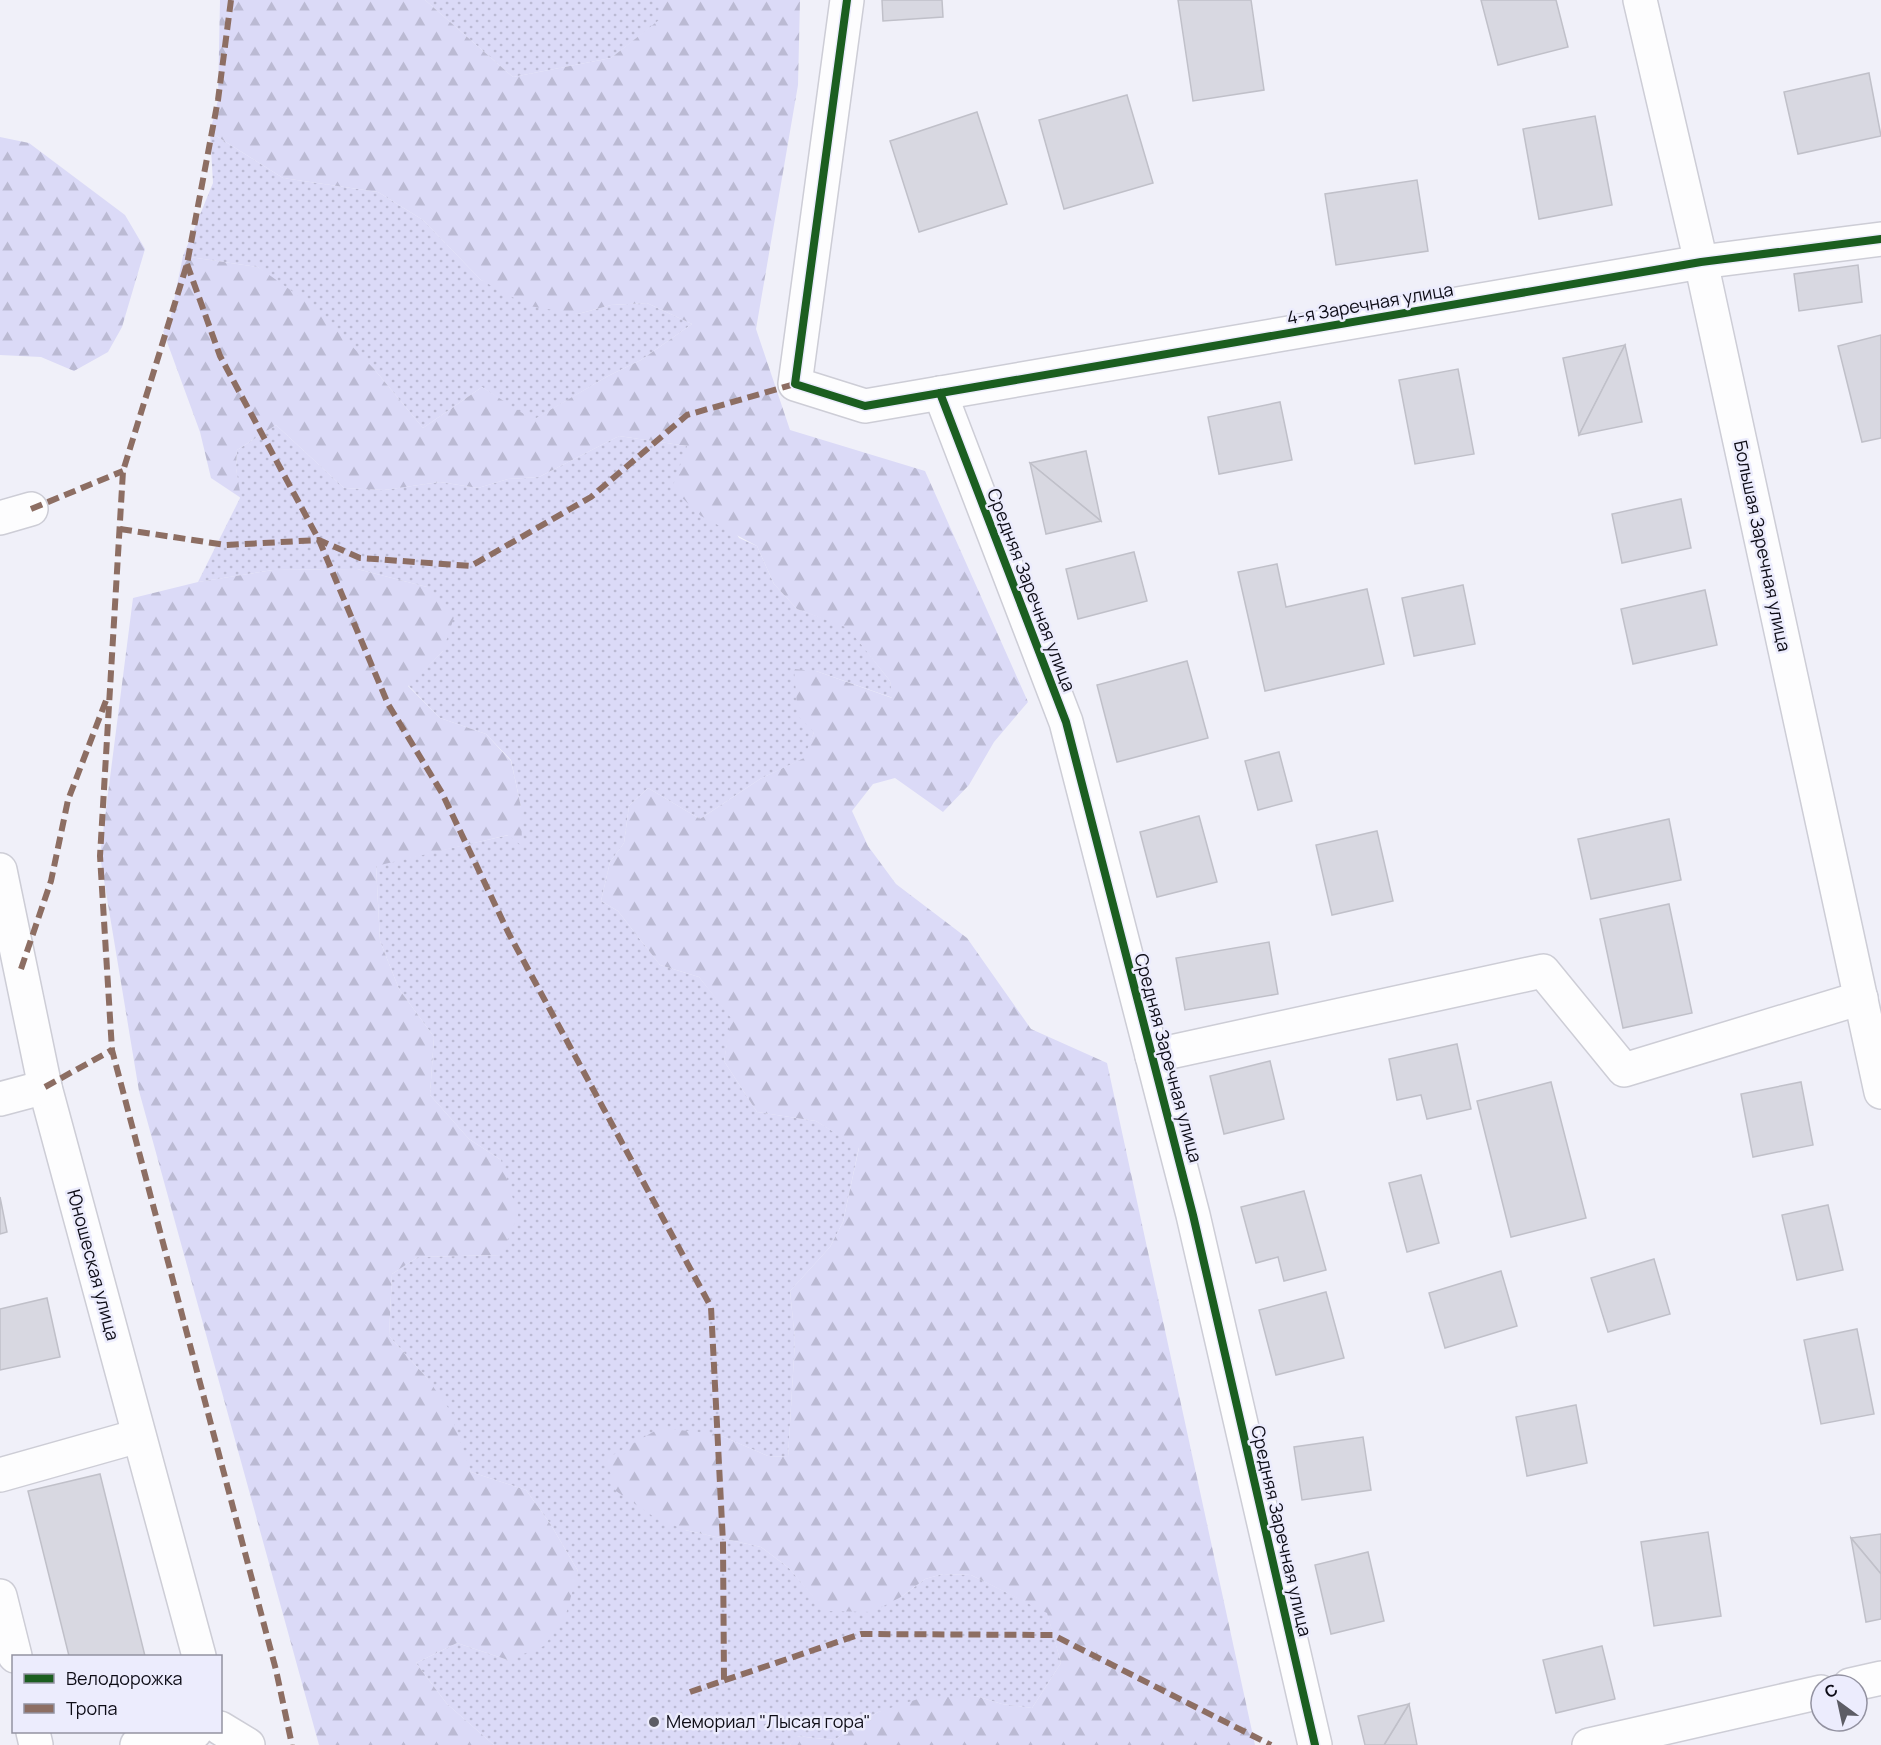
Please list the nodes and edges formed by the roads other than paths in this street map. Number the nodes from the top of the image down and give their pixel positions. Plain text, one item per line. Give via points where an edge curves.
1 (847, 0) edge
2 (1640, 0) edge
3 (1881, 239) edge
4 (1701, 262) junction
5 (940, 393) junction
6 (32, 509) dead end
7 (0, 518) edge
8 (0, 870) edge
9 (1861, 998) junction
10 (1152, 1056) junction
11 (45, 1087) junction
12 (1881, 1092) edge
13 (0, 1099) edge
14 (138, 1436) junction
15 (0, 1475) edge
16 (0, 1596) edge
17 (15, 1655) edge
18 (199, 1655) edge
19 (1809, 1695) edge
20 (222, 1731) edge
21 (187, 1733) edge
22 (137, 1745) edge
23 (248, 1745) edge
24 (1315, 1745) edge
25 (1589, 1745) edge

1 - 5 street, 4-я Заречная улица via 795,384 865,406
2 - 4 street, Большая Заречная улица
3 - 4 street, 4-я Заречная улица
4 - 5 street, 4-я Заречная улица
4 - 9 street, Большая Заречная улица
5 - 10 street, Средняя Заречная улица via 1066,722
6 - 7 street
8 - 11 street, Юношеская улица
9 - 10 street via 1624,1070 1543,971
9 - 12 street, Большая Заречная улица
10 - 24 street, Средняя Заречная улица via 1193,1215
11 - 13 street
11 - 14 street, Юношеская улица
14 - 15 street
14 - 18 street, Юношеская улица
16 - 17 street
19 - 25 street
20 - 23 street
21 - 22 street

